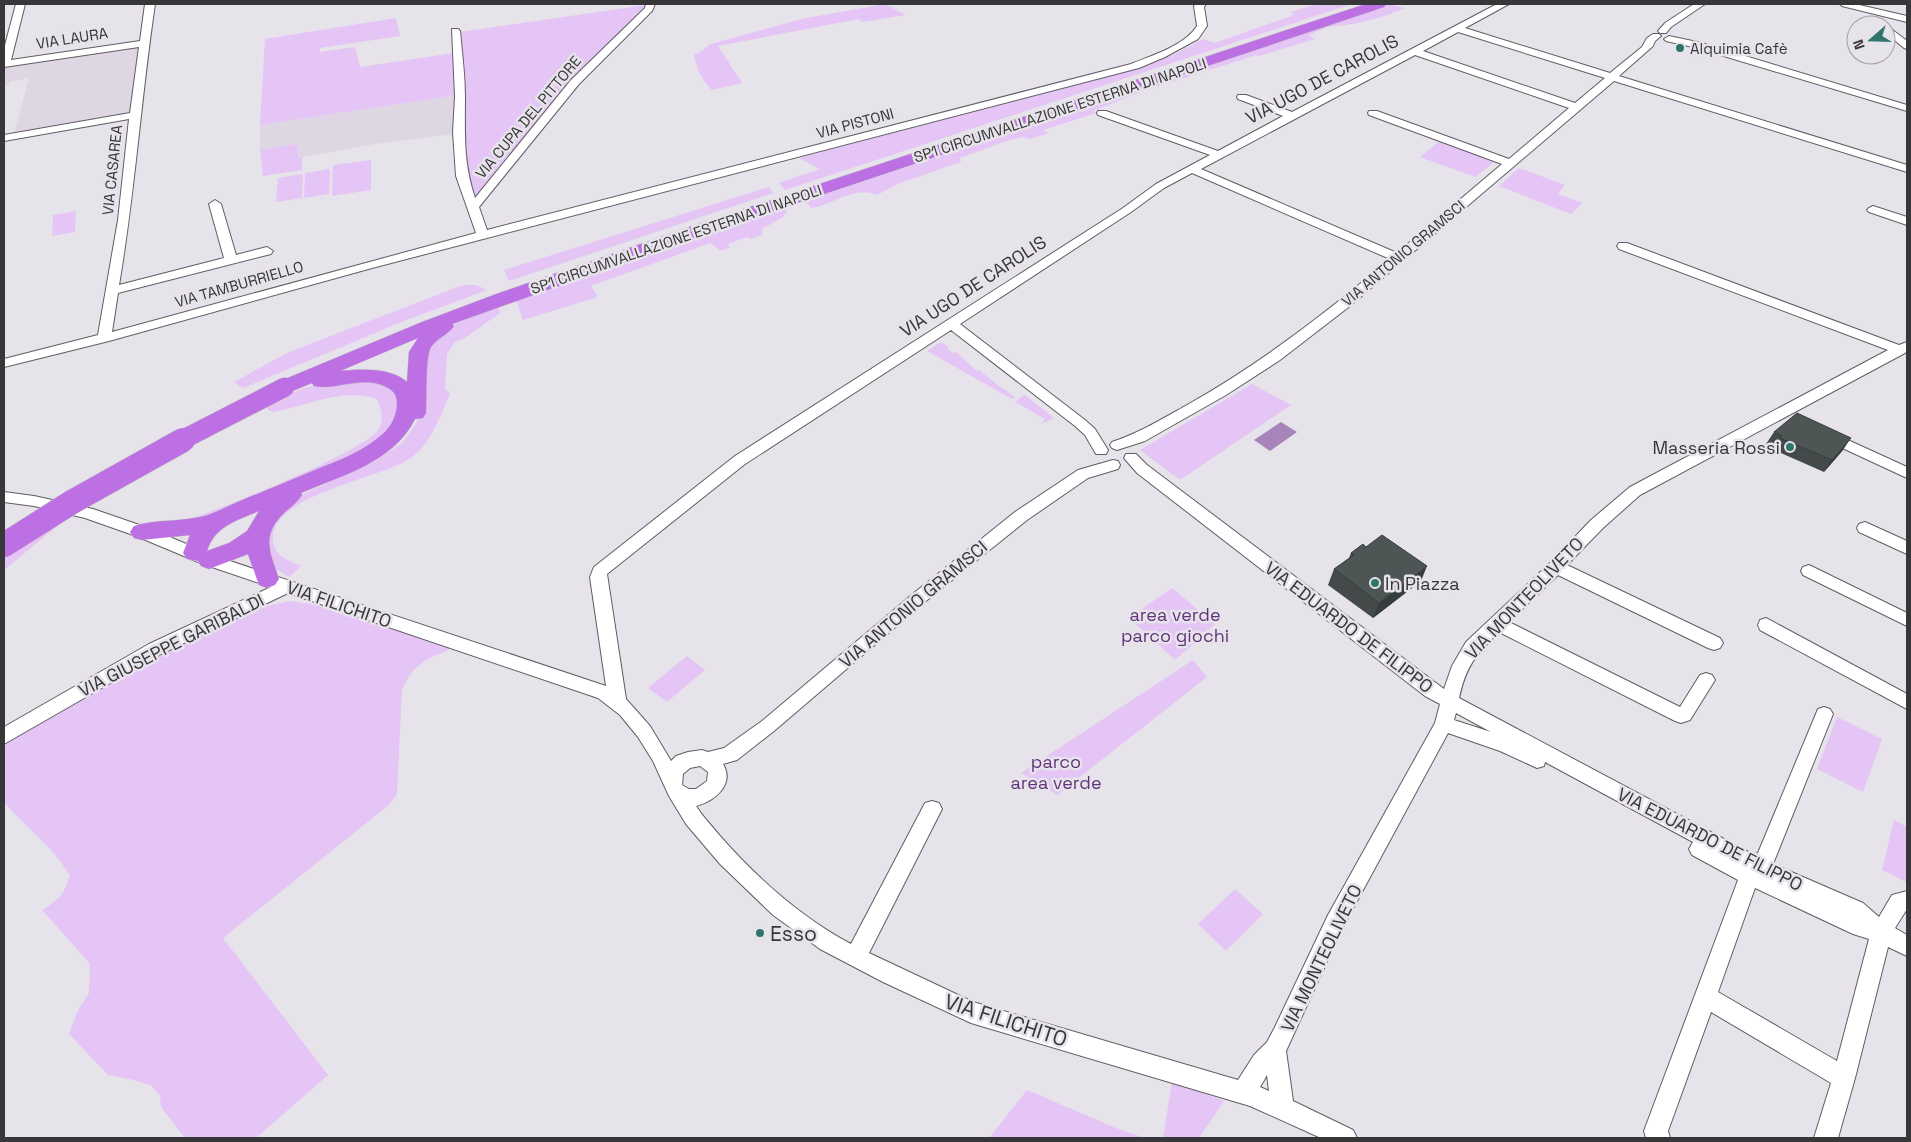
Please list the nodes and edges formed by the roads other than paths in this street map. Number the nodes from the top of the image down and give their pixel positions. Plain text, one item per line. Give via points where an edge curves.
1 (20, 4) edge
2 (150, 4) edge
3 (650, 4) edge
4 (1201, 4) edge
5 (1362, 4) edge
6 (1379, 4) edge
7 (1504, 4) edge
8 (1700, 4) edge
9 (1845, 4) edge
10 (1866, 7) edge
11 (1907, 19) edge
12 (1461, 30) dead end
13 (455, 31) dead end
14 (1665, 35) junction
15 (1896, 37) edge
16 (144, 42) junction
17 (1907, 46) edge
18 (1413, 51) junction
19 (4, 64) edge
20 (1612, 77) junction
21 (1242, 97) dead end
22 (1576, 107) junction
23 (1907, 108) edge
24 (1102, 113) dead end
25 (1373, 113) dead end
26 (134, 115) junction
27 (1292, 116) junction
28 (4, 138) edge
29 (1219, 155) junction
30 (1510, 163) junction
31 (1907, 169) edge
32 (1192, 170) junction
33 (215, 204) dead end
34 (472, 206) junction
35 (1873, 210) dead end
36 (1907, 221) edge
37 (483, 236) junction
38 (1623, 246) dead end
39 (267, 251) dead end
40 (1397, 257) junction
41 (231, 260) junction
42 (112, 291) junction
43 (485, 304) junction
44 (950, 323) junction
45 (104, 338) junction
46 (1903, 348) edge
47 (4, 363) edge
48 (280, 387) junction
49 (1782, 414) junction
50 (1800, 423) edge
51 (1818, 432) edge
52 (1140, 438) junction
53 (1107, 448) junction
54 (1128, 462) junction
55 (1907, 473) edge
56 (1083, 474) junction
57 (4, 497) edge
58 (214, 522) junction
59 (1865, 528) dead end
60 (4, 530) edge
61 (142, 532) junction
62 (257, 536) junction
63 (4, 545) edge
64 (1907, 548) edge
65 (202, 557) junction
66 (1556, 567) junction
67 (1809, 571) dead end
68 (277, 583) junction
69 (1907, 620) edge
70 (1497, 623) junction
71 (1766, 625) dead end
72 (1714, 643) dead end
73 (1706, 680) dead end
74 (617, 700) junction
75 (1451, 701) junction
76 (1907, 702) edge
77 (1824, 714) dead end
78 (1444, 724) junction
79 (4, 736) edge
80 (748, 742) junction
81 (653, 745) junction
82 (700, 760) junction
83 (718, 779) junction
84 (675, 788) junction
85 (704, 794) junction
86 (932, 809) dead end
87 (707, 832) junction
88 (1752, 871) junction
89 (1907, 900) edge
90 (1881, 932) junction
91 (1907, 946) edge
92 (856, 956) junction
93 (1705, 996) junction
94 (1275, 1050) junction
95 (1844, 1078) junction
96 (1243, 1093) junction
97 (1283, 1108) junction
98 (1345, 1138) edge
99 (1658, 1138) edge
100 (1826, 1138) edge

1 - 19 street
2 - 16 street, VIA CASAREA
3 - 34 street, VIA CUPA DEL PITTORE via 649,10 575,82
4 - 37 street, VIA PISTONI via 1202,26 1195,37 1135,66
5 - 48 highway, SP1 CIRCUMVALLAZIONE ESTERNA DI NAPOLI via 590,259 500,291
6 - 43 highway, SP1 CIRCUMVALLAZIONE ESTERNA DI NAPOLI
7 - 18 street, VIA UGO DE CAROLIS
8 - 14 street, VIA ANTONIO GRAMSCI
9 - 10 street
10 - 11 street
12 - 20 street
13 - 34 street via 462,176
14 - 20 street, VIA ANTONIO GRAMSCI
14 - 23 street
15 - 17 street
16 - 19 street, VIA LAURA
16 - 26 street, VIA CASAREA
18 - 22 street
18 - 27 street, VIA UGO DE CAROLIS
20 - 22 street, VIA ANTONIO GRAMSCI
20 - 31 street
21 - 27 street
22 - 30 street, VIA ANTONIO GRAMSCI
24 - 29 street
25 - 30 street
26 - 28 street
26 - 42 street, VIA CASAREA via 124,220
27 - 29 street, VIA UGO DE CAROLIS
29 - 32 street, VIA UGO DE CAROLIS
30 - 40 street, VIA ANTONIO GRAMSCI
32 - 40 street
32 - 44 street, VIA UGO DE CAROLIS via 1160,186
33 - 41 street
34 - 37 street
35 - 36 street
37 - 45 street, VIA TAMBURRIELLO
38 - 46 street
39 - 41 street
40 - 52 street, VIA ANTONIO GRAMSCI via 1345,303 1275,357
41 - 42 street
42 - 45 street, VIA CASAREA
43 - 48 highway, SP1 CIRCUMVALLAZIONE ESTERNA DI NAPOLI
43 - 62 highway via 442,327 422,344 417,365 417,406 414,420 405,433 373,459 290,496 274,510
44 - 53 street via 1070,415
44 - 74 street, VIA UGO DE CAROLIS via 740,460 600,571 598,577
45 - 47 street, VIA TAMBURRIELLO
46 - 49 street, VIA MONTEOLIVETO
48 - 58 highway via 364,375 388,379 400,387 408,399 409,409 398,432 372,453
48 - 60 highway, SP1 CIRCUMVALLAZIONE ESTERNA DI NAPOLI via 112,464
48 - 63 highway, SP1 CIRCUMVALLAZIONE ESTERNA DI NAPOLI, bridge via 53,512
49 - 50 street
49 - 66 street, VIA MONTEOLIVETO via 1635,491 1597,524
51 - 55 street
52 - 53 street, VIA ANTONIO GRAMSCI
52 - 54 street, VIA ANTONIO GRAMSCI
53 - 54 street via 1124,447
53 - 54 street via 1103,460
53 - 56 street, VIA ANTONIO GRAMSCI
54 - 56 street, VIA ANTONIO GRAMSCI
54 - 75 street, VIA EDUARDO DE FILIPPO via 1417,682
56 - 80 street, VIA ANTONIO GRAMSCI via 1003,530
57 - 61 street, VIA FILICHITO via 88,513
58 - 61 highway
58 - 65 highway via 200,537
59 - 64 street
61 - 65 street, VIA FILICHITO
62 - 65 highway via 237,549
62 - 68 highway via 260,558
65 - 68 street, VIA FILICHITO
66 - 70 street, VIA MONTEOLIVETO
66 - 72 street
67 - 69 street
68 - 74 street, VIA FILICHITO
68 - 79 street, VIA GIUSEPPE GARIBALDI via 107,675
70 - 73 street via 1680,716 1684,715
70 - 75 street, VIA MONTEOLIVETO via 1463,659 1453,682
71 - 76 street
74 - 81 street, VIA FILICHITO
75 - 78 street, VIA MONTEOLIVETO
75 - 88 street, VIA EDUARDO DE FILIPPO
77 - 88 street via 1765,859
78 - 88 street, VIA EDUARDO DE FILIPPO via 1526,754
78 - 94 street, VIA MONTEOLIVETO via 1335,922
80 - 82 street, VIA ANTONIO GRAMSCI via 730,754
80 - 83 street, VIA ANTONIO GRAMSCI
81 - 82 street, VIA FILICHITO via 664,752
81 - 84 street, VIA FILICHITO
82 - 83 street via 716,768
82 - 84 street via 677,768
83 - 85 street via 714,788
84 - 85 street via 694,798
84 - 87 street, VIA FILICHITO via 693,818
85 - 87 street, VIA FILICHITO via 702,806
86 - 92 street
87 - 92 street, VIA FILICHITO via 743,875 780,908 828,942
88 - 90 street, VIA EDUARDO DE FILIPPO via 1860,927
88 - 93 street
89 - 90 street via 1899,902
90 - 91 street, VIA EDUARDO DE FILIPPO
90 - 95 street
92 - 96 street, VIA FILICHITO via 971,1012
93 - 95 street
93 - 99 street via 1656,1131
94 - 96 street, VIA MONTEOLIVETO via 1262,1063
94 - 97 street, VIA MONTEOLIVETO
95 - 100 street
96 - 97 street, VIA FILICHITO
97 - 98 street, VIA FILICHITO

